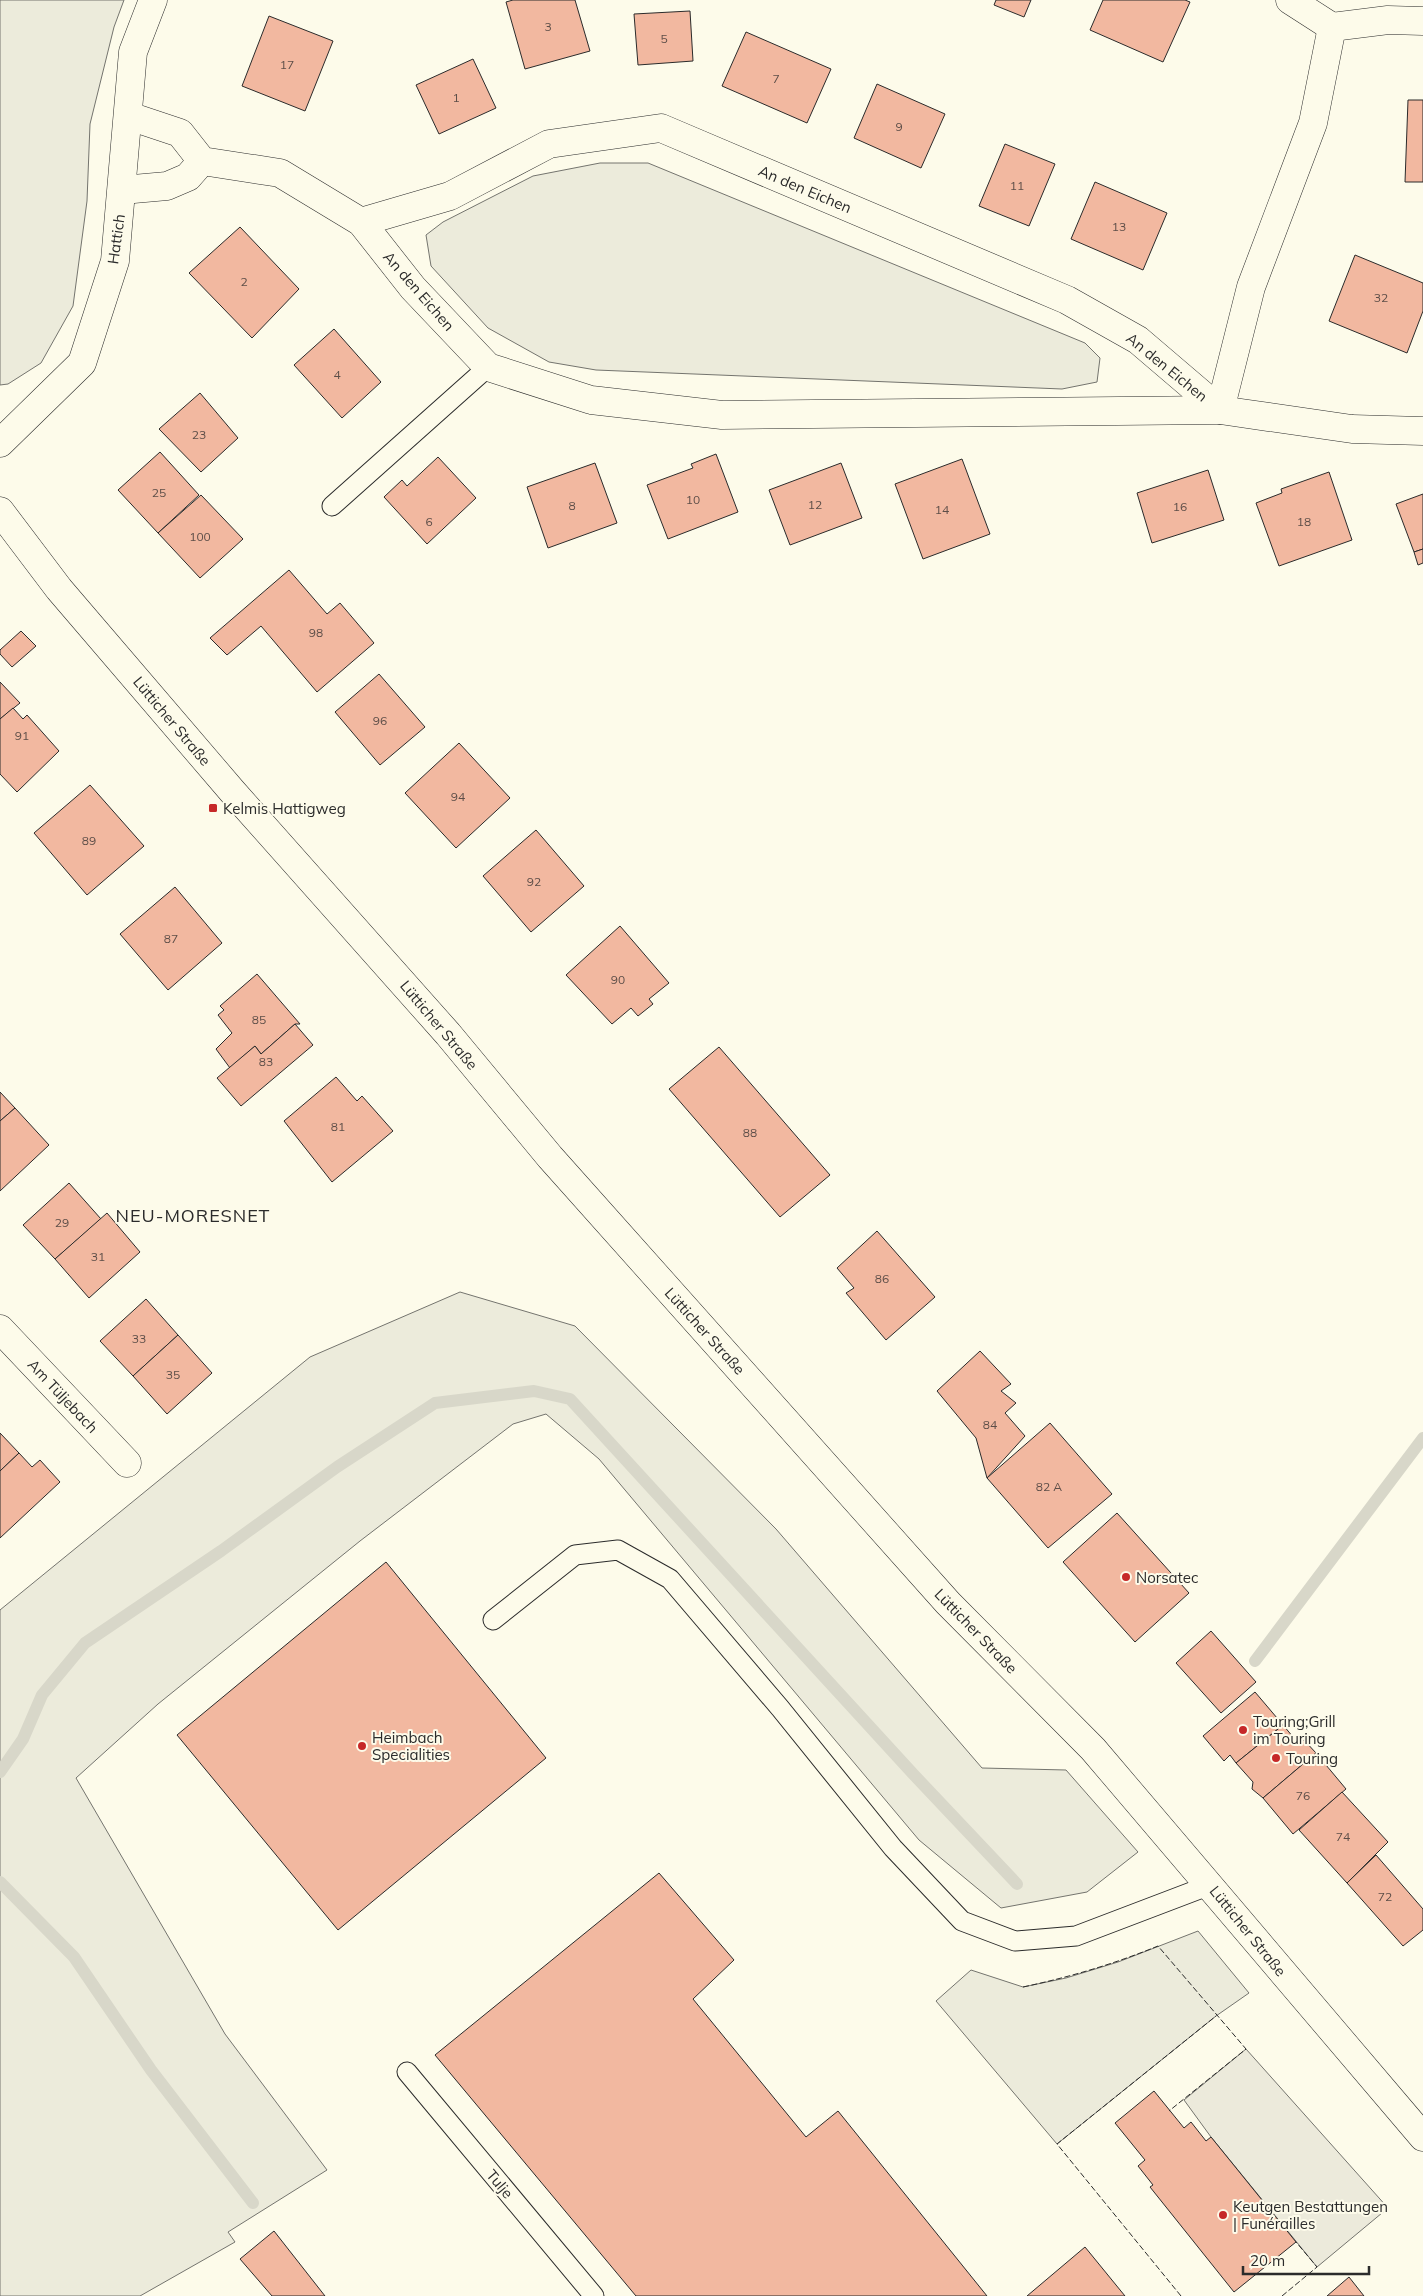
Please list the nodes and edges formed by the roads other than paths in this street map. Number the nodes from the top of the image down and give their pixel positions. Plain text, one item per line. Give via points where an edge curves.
1 (153, 0) edge
2 (1290, 0) edge
3 (1423, 21) edge
4 (1332, 27) junction
5 (129, 116) junction
6 (202, 161) junction
7 (122, 190) junction
8 (361, 222) junction
9 (488, 366) junction
10 (1220, 410) junction
11 (1423, 432) edge
12 (0, 443) edge
13 (332, 506) dead end
14 (2, 517) edge
15 (0, 1328) edge
16 (127, 1463) dead end
17 (493, 1620) dead end
18 (1210, 1885) junction
19 (407, 2072) dead end
20 (1423, 2137) edge
21 (594, 2296) edge

1 - 5 street, Hattich via 133,52
2 - 4 street
3 - 4 street via 1388,20
4 - 10 street, An den Eichen via 1313,123 1251,287
5 - 6 street via 180,132
5 - 7 street, Hattich
6 - 7 street via 188,178 167,186
6 - 8 street, An den Eichen via 280,173
7 - 12 street, Hattich via 115,261 82,363
8 - 9 street, An den Eichen via 413,288
8 - 10 street, An den Eichen via 450,196 549,144 661,128 1067,300 1138,340
9 - 10 street, An den Eichen via 591,400 722,415
9 - 13 lane
10 - 11 street, An den Eichen via 1352,429
14 - 18 street, Lütticher Straße via 59,590 232,792 418,999 550,1158 948,1604 1094,1749
15 - 16 street, Am Tüljebach
17 - 18 lane via 575,1555 618,1550 670,1579 893,1848 962,1921 1015,1941 1076,1936
18 - 20 street, Lütticher Straße
19 - 21 lane, Tulje

